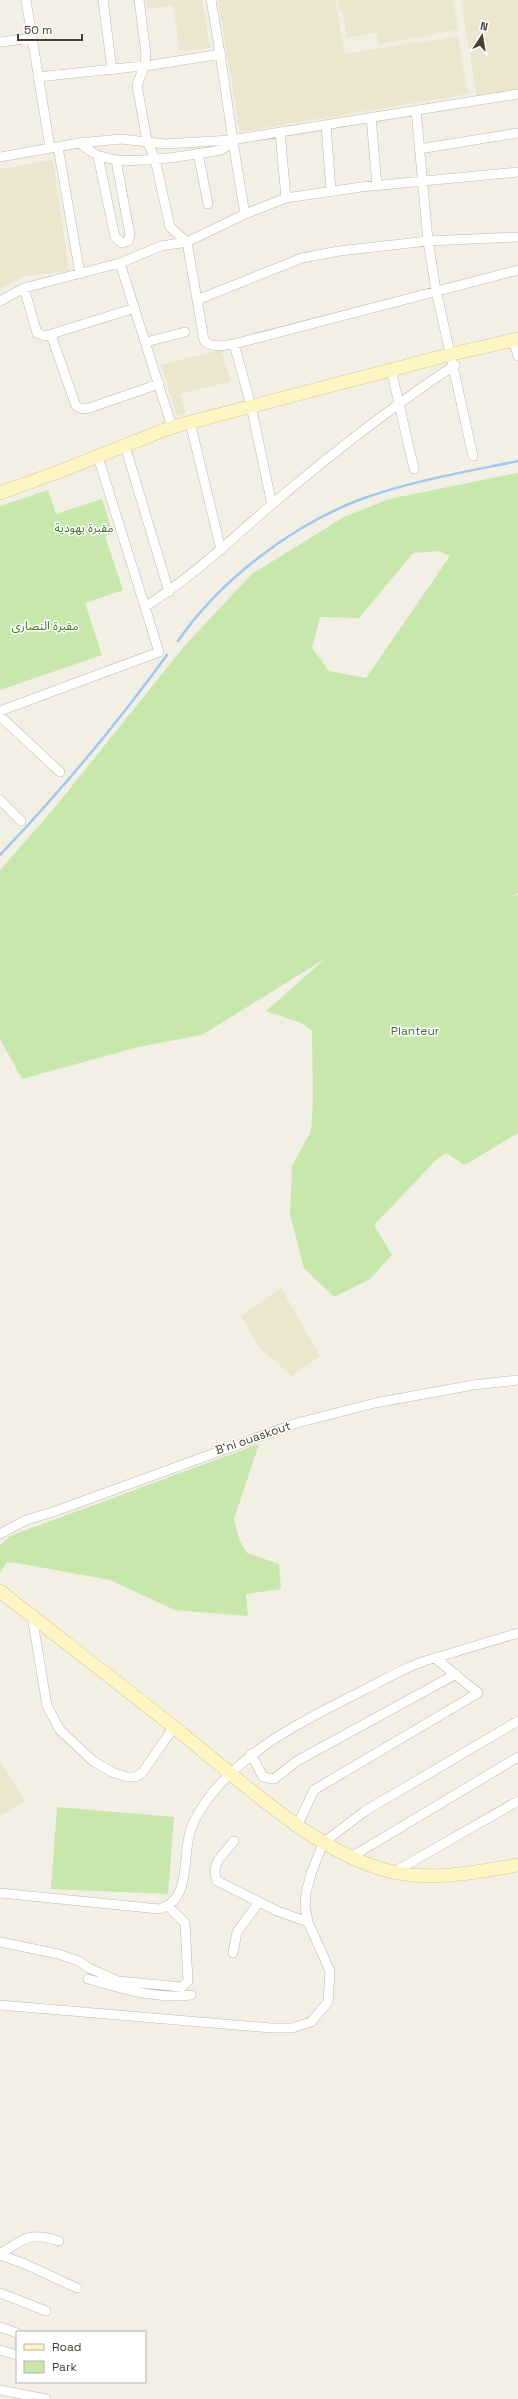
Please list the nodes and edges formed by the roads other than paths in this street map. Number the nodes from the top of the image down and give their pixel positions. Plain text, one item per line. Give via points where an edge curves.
1 (26, 0) edge
2 (103, 0) edge
3 (139, 0) edge
4 (211, 0) edge
5 (32, 38) junction
6 (0, 42) edge
7 (221, 54) junction
8 (145, 65) junction
9 (112, 70) junction
10 (38, 77) junction
11 (518, 94) edge
12 (416, 110) junction
13 (371, 117) junction
14 (326, 124) junction
15 (280, 132) junction
16 (518, 133) edge
17 (231, 140) junction
18 (147, 141) junction
19 (79, 143) junction
20 (54, 147) junction
21 (419, 149) junction
22 (198, 154) junction
23 (98, 156) junction
24 (0, 157) edge
25 (155, 159) junction
26 (116, 160) junction
27 (518, 172) edge
28 (422, 182) junction
29 (377, 186) junction
30 (331, 191) junction
31 (286, 198) junction
32 (208, 204) dead end
33 (245, 214) junction
34 (518, 237) edge
35 (428, 241) junction
36 (187, 242) junction
37 (120, 263) junction
38 (518, 270) edge
39 (80, 274) junction
40 (24, 288) junction
41 (436, 290) junction
42 (197, 300) junction
43 (0, 301) edge
44 (135, 308) junction
45 (185, 332) dead end
46 (51, 335) junction
47 (516, 339) edge
48 (146, 342) junction
49 (234, 344) junction
50 (518, 356) edge
51 (453, 359) junction
52 (391, 369) junction
53 (159, 384) junction
54 (398, 403) junction
55 (251, 406) junction
56 (190, 422) junction
57 (172, 427) junction
58 (125, 446) junction
59 (473, 456) dead end
60 (98, 457) junction
61 (414, 469) dead end
62 (0, 493) edge
63 (272, 505) junction
64 (221, 550) junction
65 (168, 592) junction
66 (146, 606) junction
67 (0, 711) edge
68 (0, 716) edge
69 (60, 772) dead end
70 (0, 800) edge
71 (22, 822) dead end
72 (518, 1380) edge
73 (0, 1534) edge
74 (0, 1592) edge
75 (32, 1616) junction
76 (518, 1633) edge
77 (436, 1658) junction
78 (456, 1674) junction
79 (518, 1720) edge
80 (174, 1727) junction
81 (251, 1754) junction
82 (518, 1757) edge
83 (230, 1774) junction
84 (518, 1801) edge
85 (298, 1824) junction
86 (234, 1841) dead end
87 (323, 1843) junction
88 (351, 1857) junction
89 (518, 1864) edge
90 (394, 1872) junction
91 (0, 1893) edge
92 (259, 1902) junction
93 (169, 1907) junction
94 (308, 1922) junction
95 (0, 1942) edge
96 (233, 1953) dead end
97 (88, 1979) dead end
98 (191, 1995) dead end
99 (0, 2005) edge
100 (59, 2241) dead end
101 (0, 2255) edge
102 (77, 2288) dead end
103 (0, 2293) edge
104 (46, 2311) dead end
105 (0, 2327) edge
106 (16, 2333) edge
107 (0, 2350) edge
108 (16, 2355) edge
109 (0, 2390) edge
110 (46, 2399) edge

1 - 5 street
2 - 9 street
3 - 8 street
4 - 7 street
5 - 6 street
5 - 10 street
7 - 8 street
7 - 17 street
8 - 9 street
8 - 18 street via 137,85
9 - 10 street
10 - 20 street
11 - 12 street
12 - 13 street
12 - 21 street
13 - 14 street
13 - 29 street
14 - 15 street
14 - 30 street
15 - 17 street
15 - 31 street
16 - 21 street
17 - 18 street via 166,144
17 - 22 street via 224,149
17 - 33 street
18 - 19 street via 121,139
18 - 25 street
19 - 20 street
19 - 23 street
20 - 24 street
20 - 39 street
21 - 28 street
22 - 25 street
22 - 32 street
23 - 26 street
23 - 26 street via 115,237 122,243 128,241 130,235
25 - 26 street
25 - 36 street via 170,227
27 - 28 street
28 - 29 street
28 - 35 street
29 - 30 street
30 - 31 street
31 - 33 street
33 - 36 street
34 - 35 street
35 - 41 street
35 - 42 street via 338,251 302,258
36 - 37 street via 161,246
36 - 42 street
37 - 39 street
37 - 44 street
38 - 41 street
39 - 40 street
40 - 43 street
40 - 46 street via 37,333
41 - 49 street
41 - 51 street
42 - 49 street via 204,340 212,346
44 - 46 street
44 - 48 street
45 - 48 street
46 - 53 street via 76,406 82,409
47 - 50 street
47 - 51 street
48 - 53 street
49 - 55 street
51 - 52 street
51 - 54 street
51 - 59 street
52 - 54 street
52 - 55 street
53 - 57 street
54 - 61 street
54 - 63 street
55 - 56 street
55 - 63 street
56 - 57 street
56 - 64 street
57 - 58 street
58 - 60 street
58 - 65 street
60 - 62 street
60 - 66 street
63 - 64 street
64 - 65 street
65 - 66 street
66 - 67 street via 160,652
68 - 69 street
70 - 71 street
72 - 73 street, B'ni ouaskout via 473,1385 297,1422 26,1520
74 - 75 street
75 - 80 street
75 - 80 street via 47,1706 60,1730 93,1760 112,1772 135,1777 142,1773
76 - 77 street
77 - 78 street
77 - 81 street via 420,1662 342,1701
78 - 81 street via 297,1761 274,1779 263,1777
78 - 85 street via 478,1693 314,1790
79 - 87 street via 365,1811
80 - 83 street
81 - 83 street
82 - 88 street
83 - 85 street
83 - 93 street via 197,1815 189,1835 182,1887
84 - 90 street
85 - 87 street
86 - 92 street via 216,1865 214,1871 217,1881
87 - 88 street
87 - 94 street via 306,1893
88 - 90 street
89 - 90 street via 440,1876
91 - 93 street via 159,1910
92 - 94 street
92 - 96 street via 238,1932
93 - 95 street via 185,1923 188,1981 182,1987 118,1981 79,1961 58,1954
94 - 99 street via 330,1971 328,2002 311,2022 292,2028
97 - 98 street via 135,1993 161,1996
100 - 101 street via 46,2236 30,2236 18,2241
101 - 102 street
103 - 104 street
105 - 106 street
107 - 108 street
109 - 110 street

